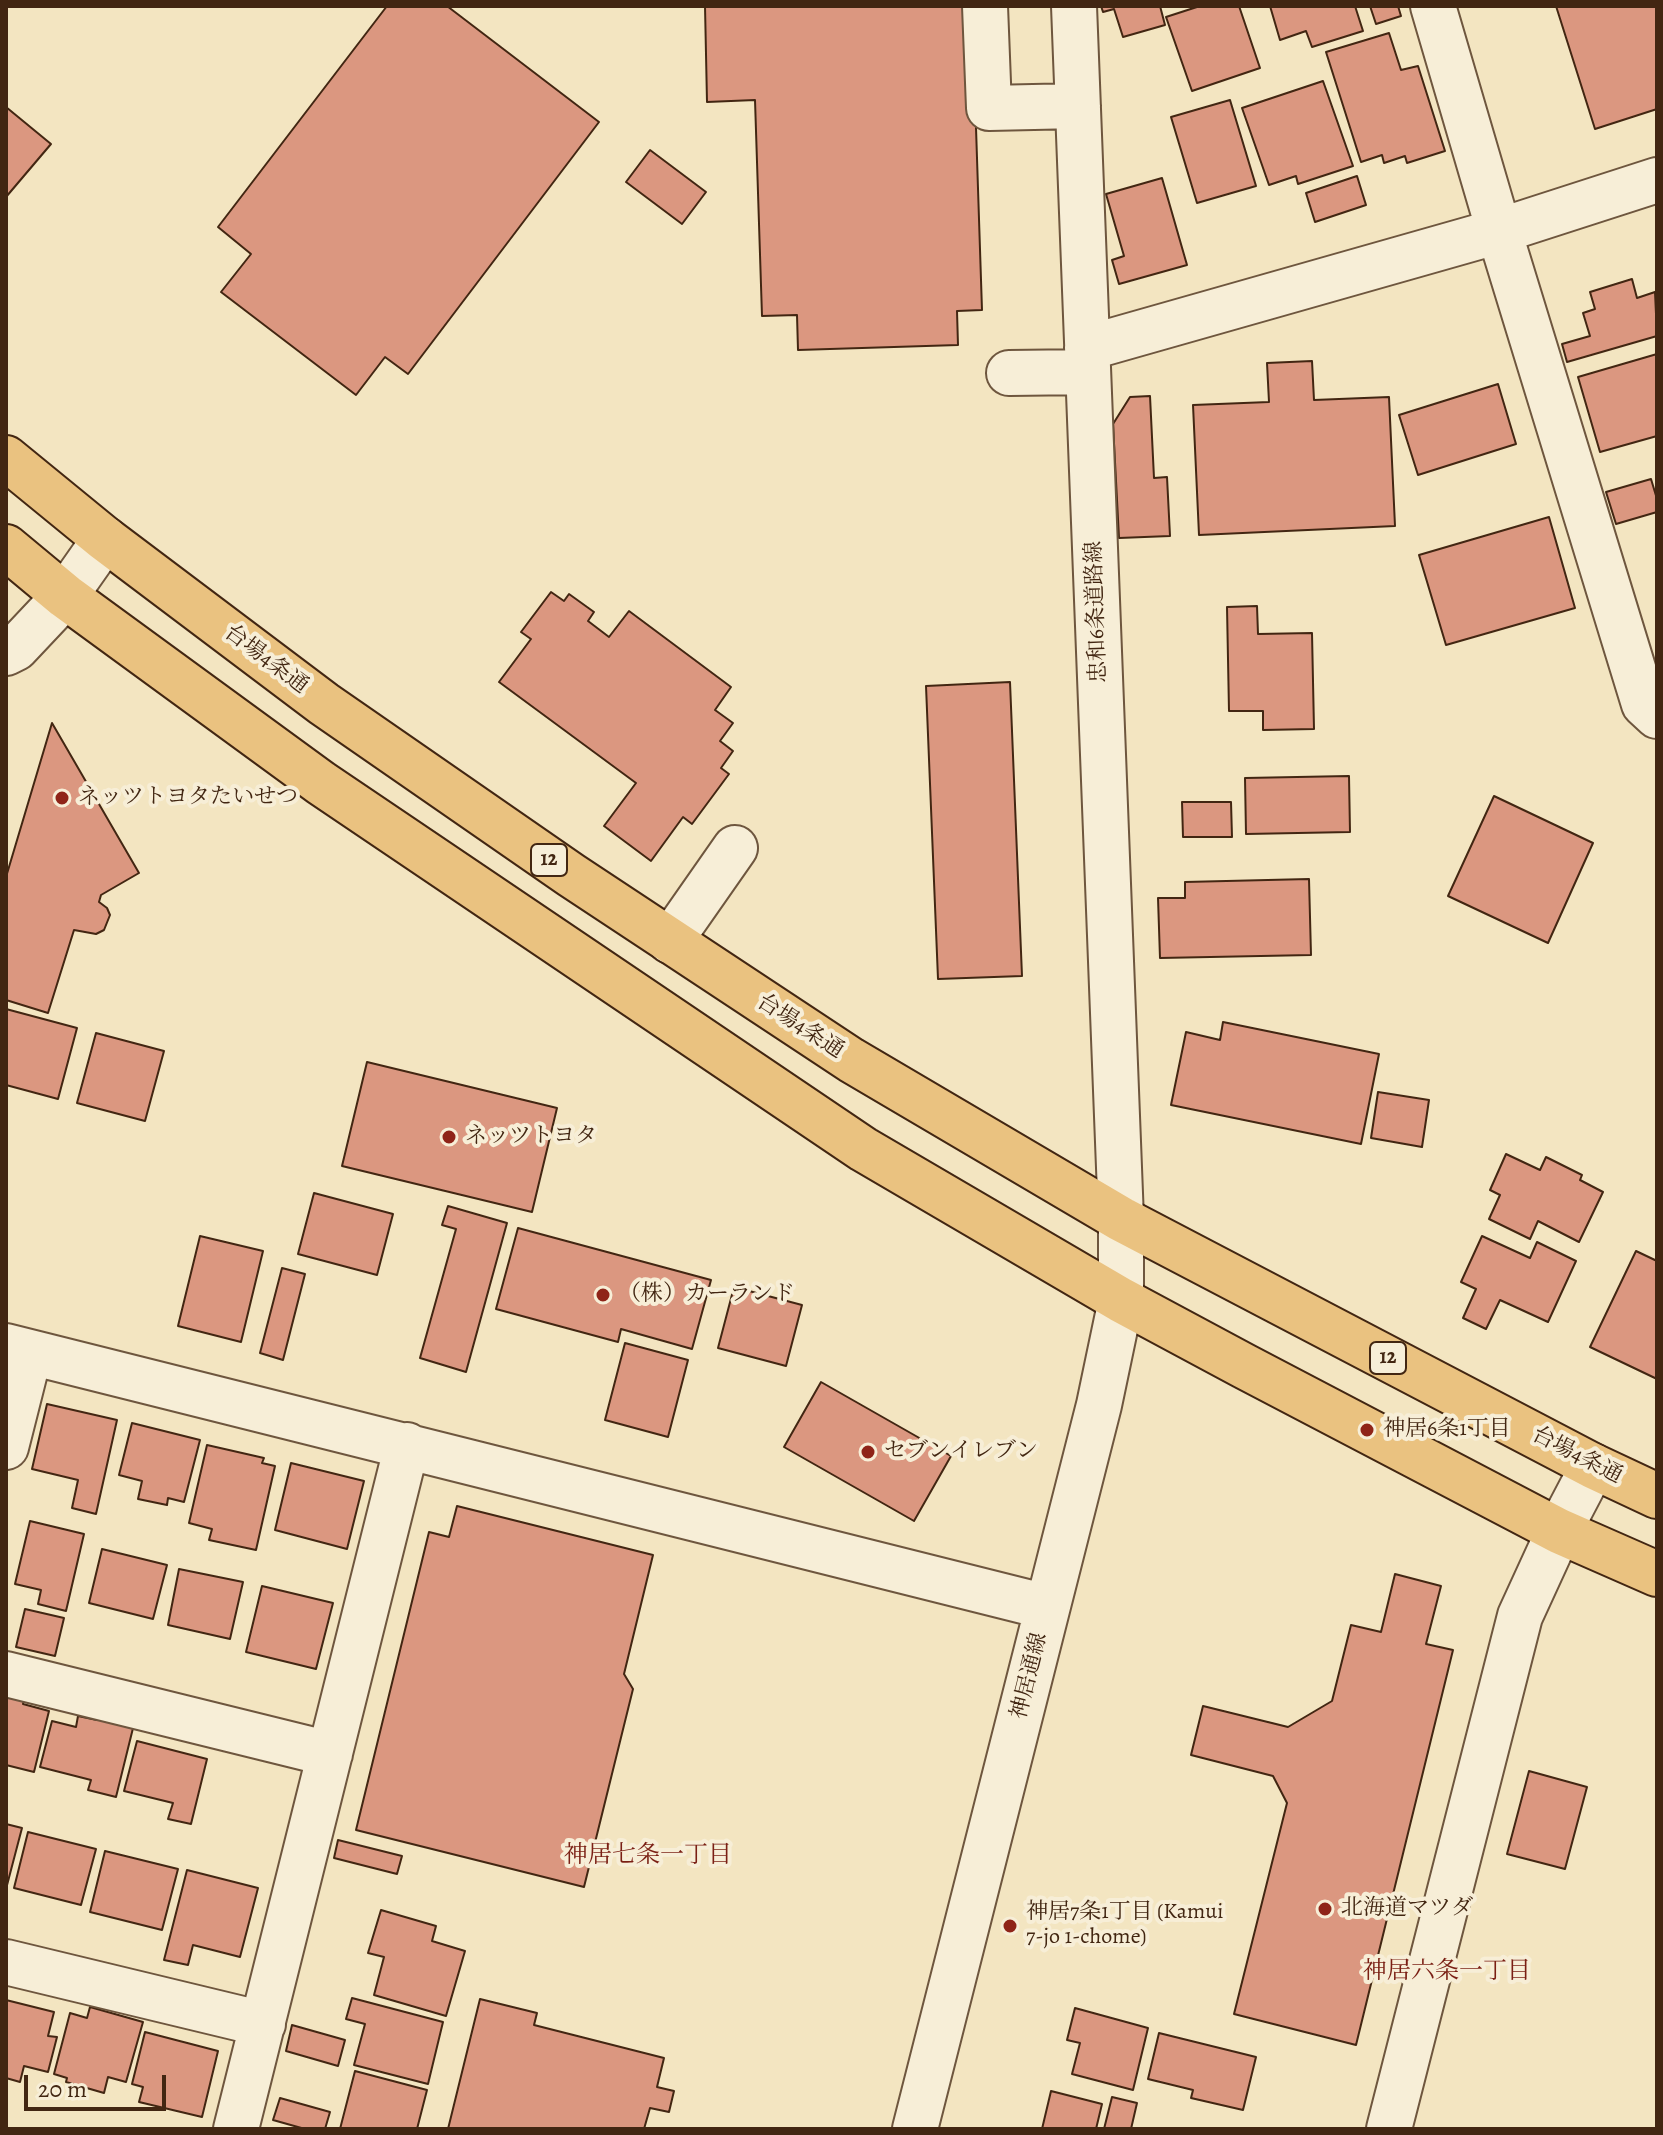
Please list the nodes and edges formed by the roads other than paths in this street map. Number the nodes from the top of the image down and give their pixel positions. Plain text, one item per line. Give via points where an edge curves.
1 (985, 6) edge
2 (1074, 6) edge
3 (1433, 6) edge
4 (1063, 107) junction
5 (1657, 180) edge
6 (1499, 231) junction
7 (1078, 364) junction
8 (1009, 373) dead end
9 (6, 458) edge
10 (105, 539) junction
11 (6, 547) edge
12 (65, 596) junction
13 (6, 653) edge
14 (1657, 716) edge
15 (735, 848) dead end
16 (670, 941) junction
17 (1121, 1219) junction
18 (1121, 1300) junction
19 (18, 1349) edge
20 (407, 1445) junction
21 (6, 1447) edge
22 (1593, 1466) junction
23 (1657, 1496) edge
24 (1559, 1531) junction
25 (1657, 1574) edge
26 (1047, 1607) junction
27 (6, 1674) edge
28 (330, 1754) junction
29 (6, 1962) edge
30 (263, 2024) junction
31 (236, 2129) edge
32 (915, 2129) edge
33 (1389, 2129) edge

1 - 4 street via 989,108
2 - 4 street, 忠和6条道路線
3 - 6 street
4 - 7 street, 忠和6条道路線
5 - 6 street
6 - 7 street
6 - 14 street via 1644,704
7 - 8 street
7 - 17 street, 忠和6条道路線
9 - 10 highway, 台場4条通 / 12
10 - 12 street
10 - 16 highway, 台場4条通 / 12 via 324,704
11 - 12 highway
12 - 13 street
12 - 18 highway via 321,783 863,1149
15 - 16 street
16 - 17 highway, 台場4条通 / 12 via 851,1060
17 - 18 street, 神居通線
17 - 22 highway, 台場4条通 / 12
18 - 24 highway
18 - 26 street, 神居通線
19 - 20 street
19 - 21 street
20 - 26 street
20 - 28 street
22 - 23 highway, 台場4条通 / 12
22 - 24 street
24 - 25 highway
24 - 33 street via 1520,1616
26 - 32 street, 神居通線
27 - 28 street
28 - 30 street
29 - 30 street
30 - 31 street

